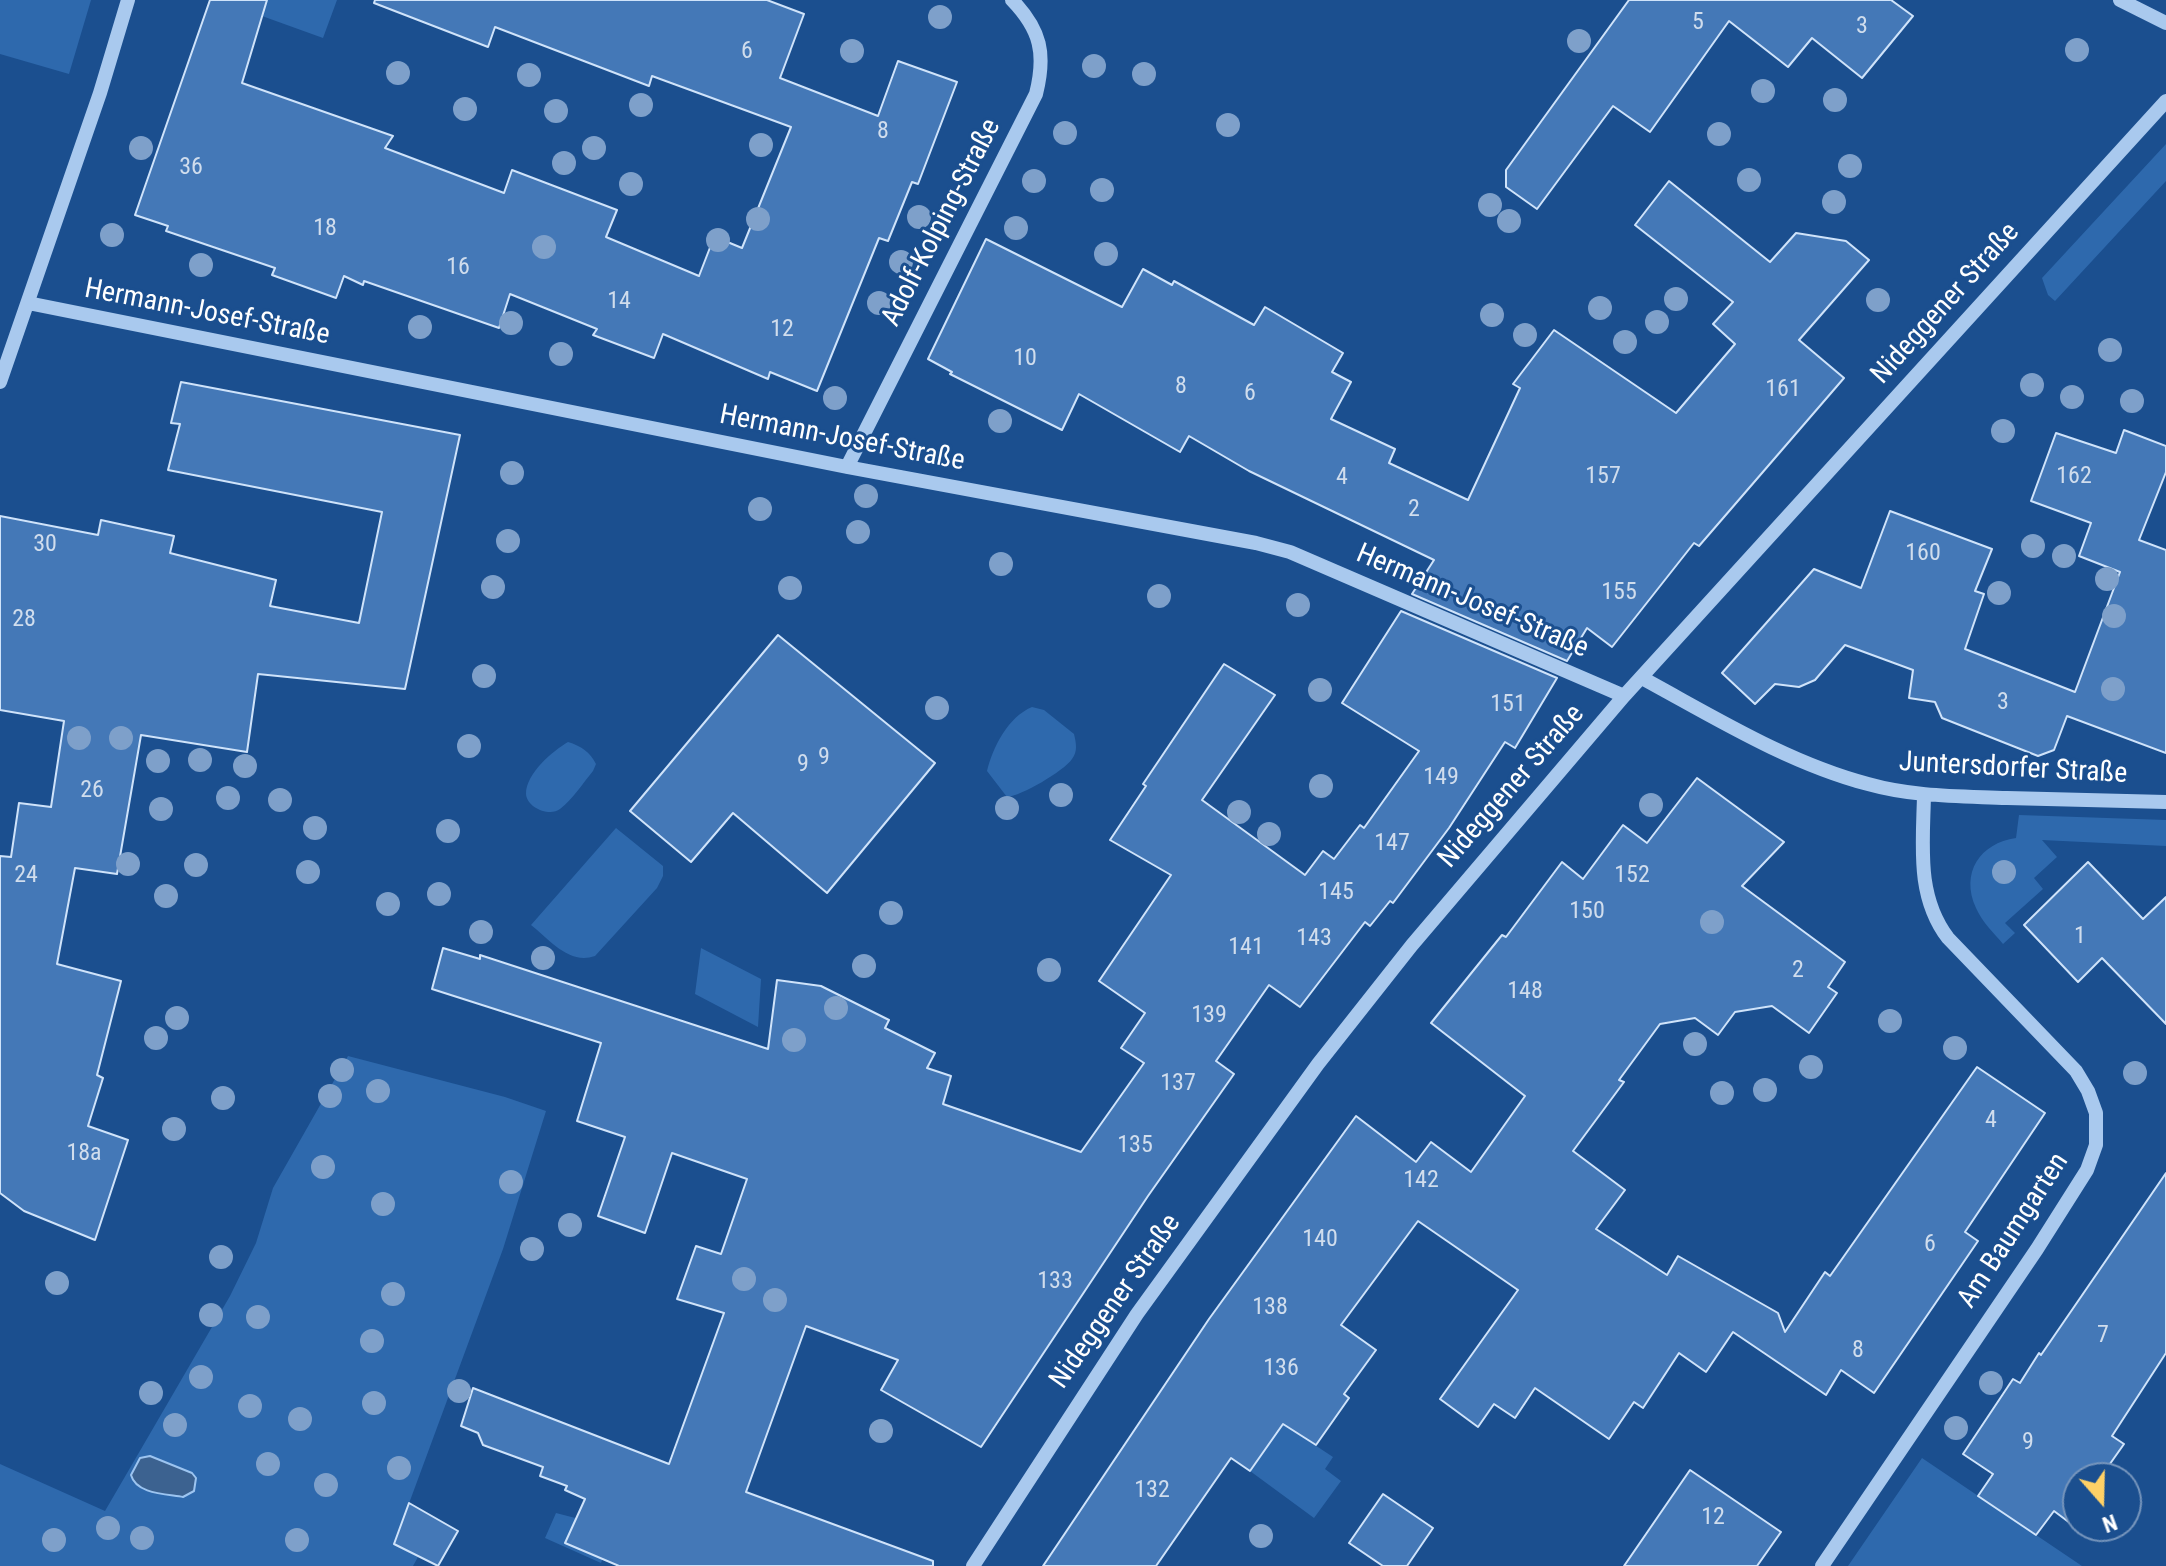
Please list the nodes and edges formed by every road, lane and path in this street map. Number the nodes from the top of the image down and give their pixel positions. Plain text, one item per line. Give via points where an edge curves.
1 (128, 0) edge
2 (1012, 0) edge
3 (2120, 0) edge
4 (2166, 23) edge
5 (2166, 101) edge
6 (28, 303) junction
7 (0, 382) edge
8 (847, 467) junction
9 (1642, 678) junction
10 (1624, 696) junction
11 (1924, 795) junction
12 (2166, 802) edge
13 (973, 1566) edge
14 (1822, 1566) edge

1 - 6 street
2 - 8 street, Adolf-Kolping-Straße via 1034,25 1038,40 1036,94
3 - 4 street
5 - 9 street, Nideggener Straße
6 - 7 street
6 - 8 street, Hermann-Josef-Straße
8 - 10 street, Hermann-Josef-Straße via 1290,552
9 - 10 street, Nideggener Straße
9 - 11 street, Juntersdorfer Straße via 1816,766
10 - 13 street, Nideggener Straße via 1318,1064 1137,1314
11 - 12 street, Juntersdorfer Straße
11 - 14 street, Am Baumgarten via 1924,876 1934,915 1948,938 2083,1082 2096,1113 2096,1145 2087,1170 2037,1249

